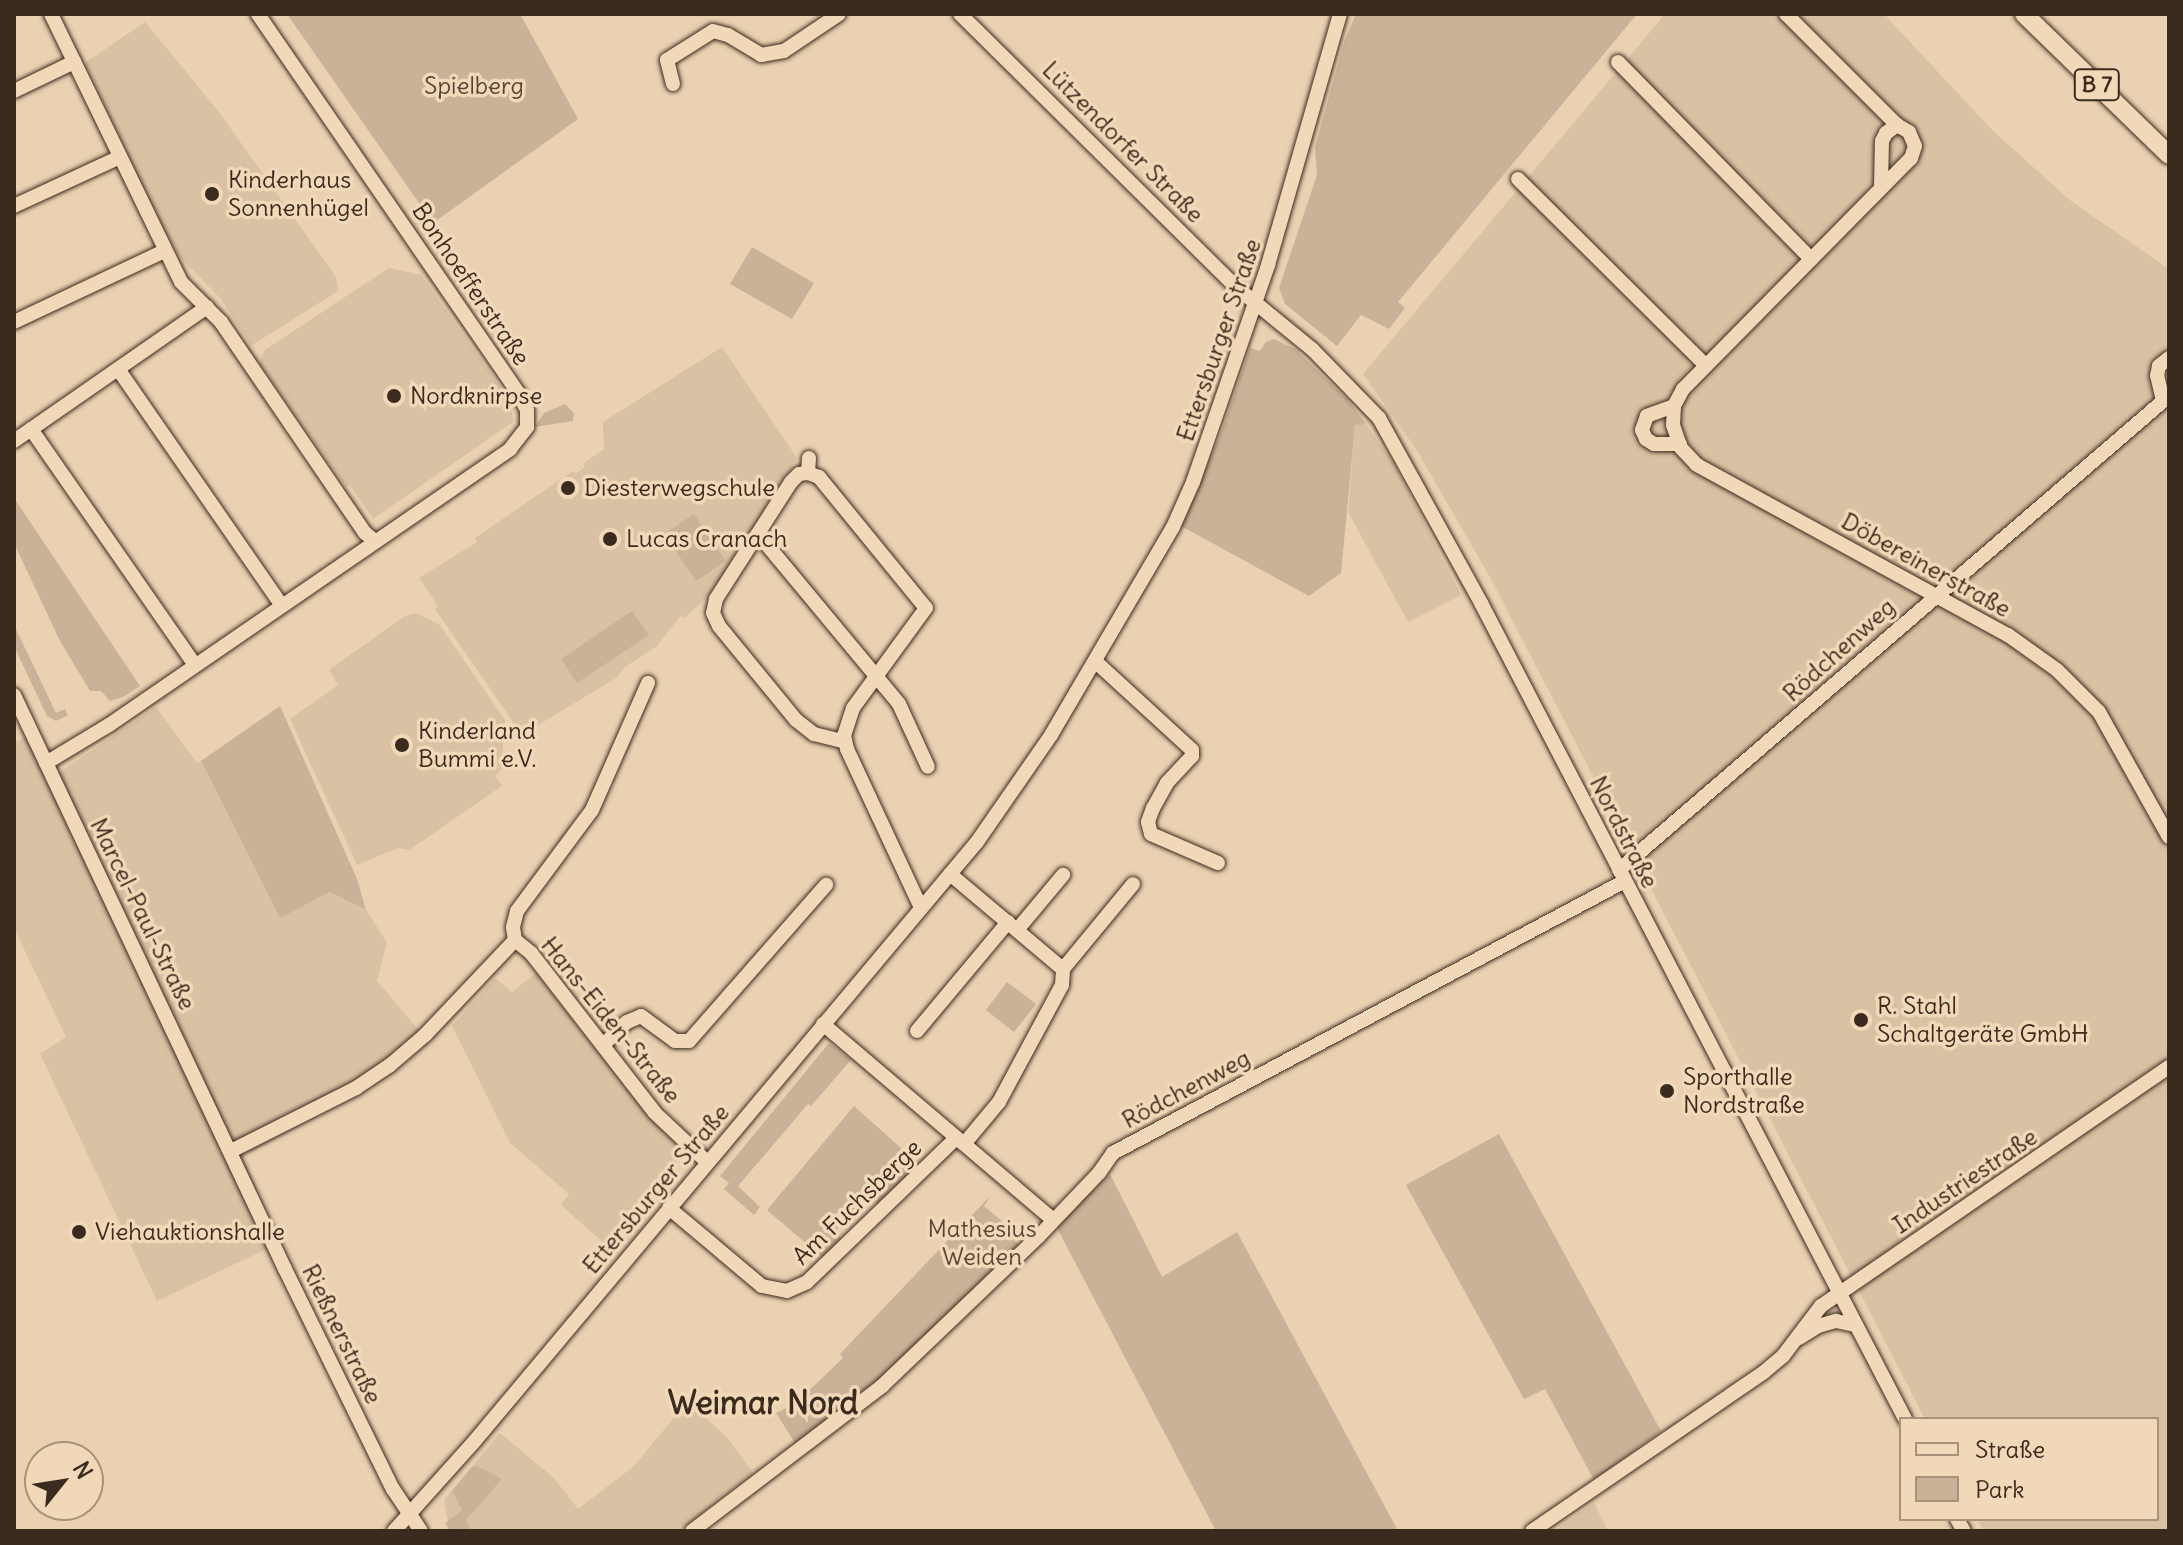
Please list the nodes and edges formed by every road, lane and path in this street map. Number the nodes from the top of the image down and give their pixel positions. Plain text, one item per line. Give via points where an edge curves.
1 (51, 14) edge
2 (258, 14) edge
3 (839, 14) edge
4 (960, 14) edge
5 (1340, 14) edge
6 (1786, 14) edge
7 (2024, 14) edge
8 (74, 62) junction
9 (1618, 62) dead end
10 (673, 84) dead end
11 (14, 91) edge
12 (1897, 125) junction
13 (2169, 155) edge
14 (120, 157) junction
15 (1518, 179) dead end
16 (1881, 187) junction
17 (14, 206) edge
18 (164, 251) junction
19 (1811, 259) junction
20 (1255, 303) junction
21 (207, 307) junction
22 (14, 322) edge
23 (2169, 358) edge
24 (1704, 364) junction
25 (118, 369) junction
26 (2166, 399) edge
27 (1674, 406) junction
28 (31, 429) junction
29 (14, 441) edge
30 (1680, 444) junction
31 (758, 534) junction
32 (375, 541) junction
33 (1935, 594) junction
34 (281, 604) junction
35 (1096, 662) junction
36 (195, 665) junction
37 (876, 677) junction
38 (648, 683) dead end
39 (14, 695) edge
40 (845, 742) junction
41 (46, 763) junction
42 (928, 767) dead end
43 (2169, 837) edge
44 (1218, 863) dead end
45 (950, 874) junction
46 (1063, 875) dead end
47 (1622, 876) junction
48 (1133, 884) dead end
49 (826, 885) dead end
50 (921, 908) junction
51 (1012, 926) junction
52 (515, 940) junction
53 (1063, 969) junction
54 (823, 1024) junction
55 (917, 1031) dead end
56 (603, 1045) junction
57 (2169, 1067) edge
58 (960, 1141) junction
59 (231, 1151) junction
60 (707, 1162) junction
61 (669, 1208) junction
62 (1052, 1219) junction
63 (1839, 1294) junction
64 (1855, 1325) junction
65 (1795, 1341) junction
66 (1904, 1417) edge
67 (410, 1514) junction
68 (394, 1531) edge
69 (421, 1531) edge
70 (692, 1531) edge
71 (1532, 1531) edge

1 - 8 street
2 - 32 street, Bonhoefferstraße via 527,410 527,427 510,449
3 - 10 street via 784,51 761,55 713,31 667,60
4 - 20 street, Lützendorfer Straße
5 - 20 street, Ettersburger Straße
6 - 12 street
7 - 13 main road, B 7
8 - 11 street
8 - 14 street
9 - 19 street
12 - 16 street via 1882,141
12 - 16 street via 1909,132 1915,146 1911,158
14 - 17 street
14 - 18 street
15 - 24 street
16 - 19 street
18 - 21 street via 181,282
18 - 22 street
19 - 24 street
20 - 35 street, Ettersburger Straße via 1193,482
20 - 47 street, Nordstraße via 1322,359 1379,418 1404,457
21 - 25 street
21 - 32 street
23 - 26 street, Rödchenweg via 2157,376
24 - 27 street
25 - 28 street
25 - 34 street
26 - 33 street, Rödchenweg
27 - 30 street
27 - 30 street via 1647,416 1642,430 1654,444
28 - 29 street
28 - 36 street
30 - 33 street, Döbereinerstraße via 1697,465
31 - 37 street
31 - 37 street via 791,482 809,466 926,608
31 - 40 street via 716,599 715,620 796,720 814,734
32 - 34 street, Bonhoefferstraße
33 - 43 street, Döbereinerstraße via 2008,635 2057,670 2088,701 2125,754
33 - 47 street, Rödchenweg
34 - 36 street, Bonhoefferstraße
35 - 44 street via 1192,750 1153,808 1148,829 1156,838
35 - 45 street, Ettersburger Straße via 1004,806
36 - 41 street, Bonhoefferstraße
37 - 40 street via 853,708
37 - 42 street via 899,704
38 - 52 street via 592,810 517,911
39 - 41 street, Marcel-Paul-Straße
40 - 50 street
41 - 59 street, Marcel-Paul-Straße
45 - 50 street, Ettersburger Straße
45 - 51 street
46 - 51 street
47 - 62 street, Rödchenweg via 1113,1153
47 - 63 street, Nordstraße
48 - 53 street, Am Fuchsberge
49 - 56 street via 689,1041 675,1041 641,1016
50 - 54 street, Ettersburger Straße
51 - 53 street
51 - 55 street
52 - 56 street, Hans-Eiden-Straße
52 - 59 street via 389,1066
53 - 58 street, Am Fuchsberge via 1062,985 999,1102
54 - 58 street
54 - 60 street, Ettersburger Straße
56 - 60 street, Hans-Eiden-Straße via 655,1113
57 - 63 street, Industriestraße
58 - 61 street, Am Fuchsberge via 817,1273 787,1291 762,1286
58 - 62 street
59 - 67 street, Rießnerstraße via 393,1489
60 - 61 street, Ettersburger Straße
61 - 67 street, Ettersburger Straße
62 - 70 street, Rödchenweg via 882,1386
63 - 64 street, Nordstraße
63 - 65 street, Industriestraße via 1821,1306
64 - 65 street, Industriestraße via 1836,1321
64 - 66 street, Nordstraße
65 - 71 street, Industriestraße via 1764,1372
67 - 68 street, Ettersburger Straße
67 - 69 street, Rießnerstraße

